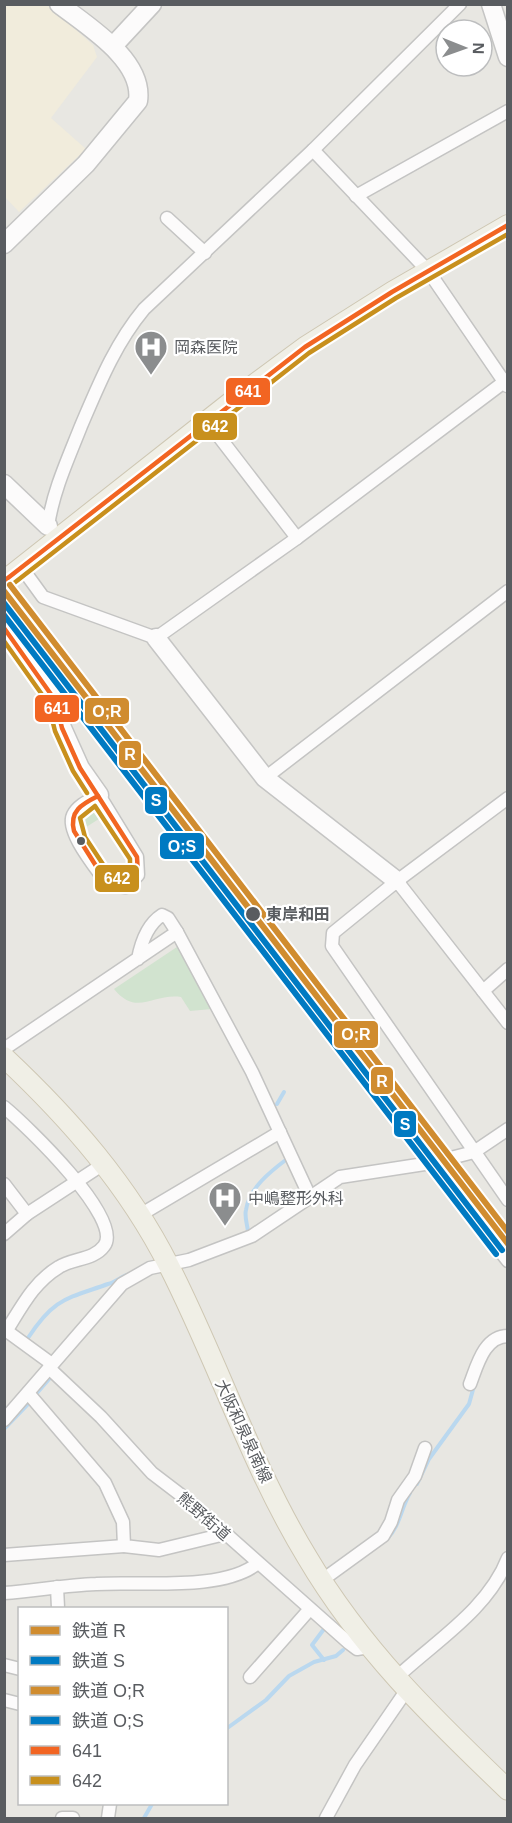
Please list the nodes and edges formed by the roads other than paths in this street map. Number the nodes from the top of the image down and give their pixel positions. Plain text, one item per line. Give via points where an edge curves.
1 (59, 4) edge
2 (460, 4) edge
3 (490, 4) edge
4 (150, 5) edge
5 (113, 46) junction
6 (507, 57) edge
7 (507, 111) edge
8 (313, 150) junction
9 (356, 195) junction
10 (167, 218) dead end
11 (507, 225) edge
12 (4, 244) edge
13 (205, 253) junction
14 (429, 272) junction
15 (506, 383) edge
16 (207, 421) junction
17 (4, 484) edge
18 (52, 533) junction
19 (297, 538) junction
20 (22, 568) junction
21 (4, 581) edge
22 (507, 591) edge
23 (4, 627) edge
24 (156, 638) junction
25 (265, 778) junction
26 (99, 795) junction
27 (507, 798) edge
28 (397, 881) junction
29 (177, 932) junction
30 (138, 959) junction
31 (507, 969) edge
32 (483, 991) junction
33 (507, 1023) edge
34 (5, 1057) edge
35 (4, 1107) edge
36 (507, 1129) edge
37 (280, 1132) junction
38 (474, 1152) junction
39 (105, 1163) junction
40 (431, 1163) junction
41 (77, 1182) junction
42 (4, 1184) edge
43 (310, 1197) junction
44 (507, 1200) edge
45 (27, 1214) junction
46 (140, 1215) junction
47 (4, 1234) edge
48 (507, 1261) edge
49 (169, 1265) junction
50 (6, 1329) edge
51 (507, 1336) edge
52 (50, 1366) junction
53 (470, 1384) dead end
54 (28, 1393) junction
55 (4, 1420) edge
56 (426, 1448) dead end
57 (225, 1534) junction
58 (124, 1546) junction
59 (4, 1555) edge
60 (507, 1558) edge
61 (258, 1563) junction
62 (504, 1575) edge
63 (321, 1581) junction
64 (57, 1587) junction
65 (4, 1593) edge
66 (58, 1607) edge
67 (309, 1610) junction
68 (369, 1647) junction
69 (250, 1677) dead end
70 (400, 1685) junction
71 (505, 1781) edge
72 (62, 1818) edge
73 (73, 1818) edge
74 (326, 1818) edge

1 - 5 street
2 - 8 street
3 - 6 street
4 - 5 street
5 - 12 street via 136,79 138,101 86,164
7 - 9 street
8 - 9 street
8 - 13 street
9 - 14 street
10 - 13 street
11 - 14 main road
13 - 18 street via 144,309 111,356 52,500
14 - 15 street
14 - 16 main road via 305,347
15 - 19 street
16 - 18 main road
16 - 19 street
17 - 18 street
18 - 20 main road
19 - 24 street
20 - 21 main road
20 - 24 street via 43,597
22 - 25 street
23 - 26 street via 56,700 62,728 80,768
24 - 25 street
25 - 28 street
26 - 26 street via 137,857 138,875 126,887 108,885 71,830 78,808
27 - 28 street
28 - 32 street
28 - 38 street via 333,933 332,946
29 - 30 street
29 - 30 street via 168,918 157,918
29 - 37 street
30 - 34 street
31 - 32 street
32 - 33 street
34 - 39 main road, 大阪和泉泉南線
35 - 41 street via 45,1143
36 - 38 street
37 - 43 street
37 - 46 street
38 - 40 street
38 - 44 street
39 - 41 street
39 - 46 main road, 大阪和泉泉南線
40 - 43 street via 340,1177
40 - 48 street
41 - 45 street
41 - 50 street via 107,1226 109,1237 105,1246 46,1275
42 - 45 street
43 - 49 street via 252,1236
45 - 47 street
46 - 49 main road, 大阪和泉泉南線
49 - 52 street via 150,1268 122,1284
49 - 63 main road, 大阪和泉泉南線 via 270,1488
50 - 52 street, 熊野街道
51 - 53 street via 490,1341
52 - 54 street
52 - 57 street, 熊野街道 via 152,1473
54 - 55 street
54 - 58 street via 105,1483 123,1522
56 - 63 street via 383,1536
57 - 58 street via 159,1550
57 - 61 street, 熊野街道
58 - 59 street
60 - 62 street
61 - 64 street via 249,1570 192,1583
61 - 67 street, 熊野街道
62 - 70 street
63 - 68 main road, 大阪和泉泉南線
64 - 65 street
64 - 66 street
67 - 68 street, 熊野街道 via 357,1649
67 - 69 street
68 - 70 main road, 大阪和泉泉南線
70 - 71 main road, 大阪和泉泉南線
70 - 74 street
72 - 73 street

